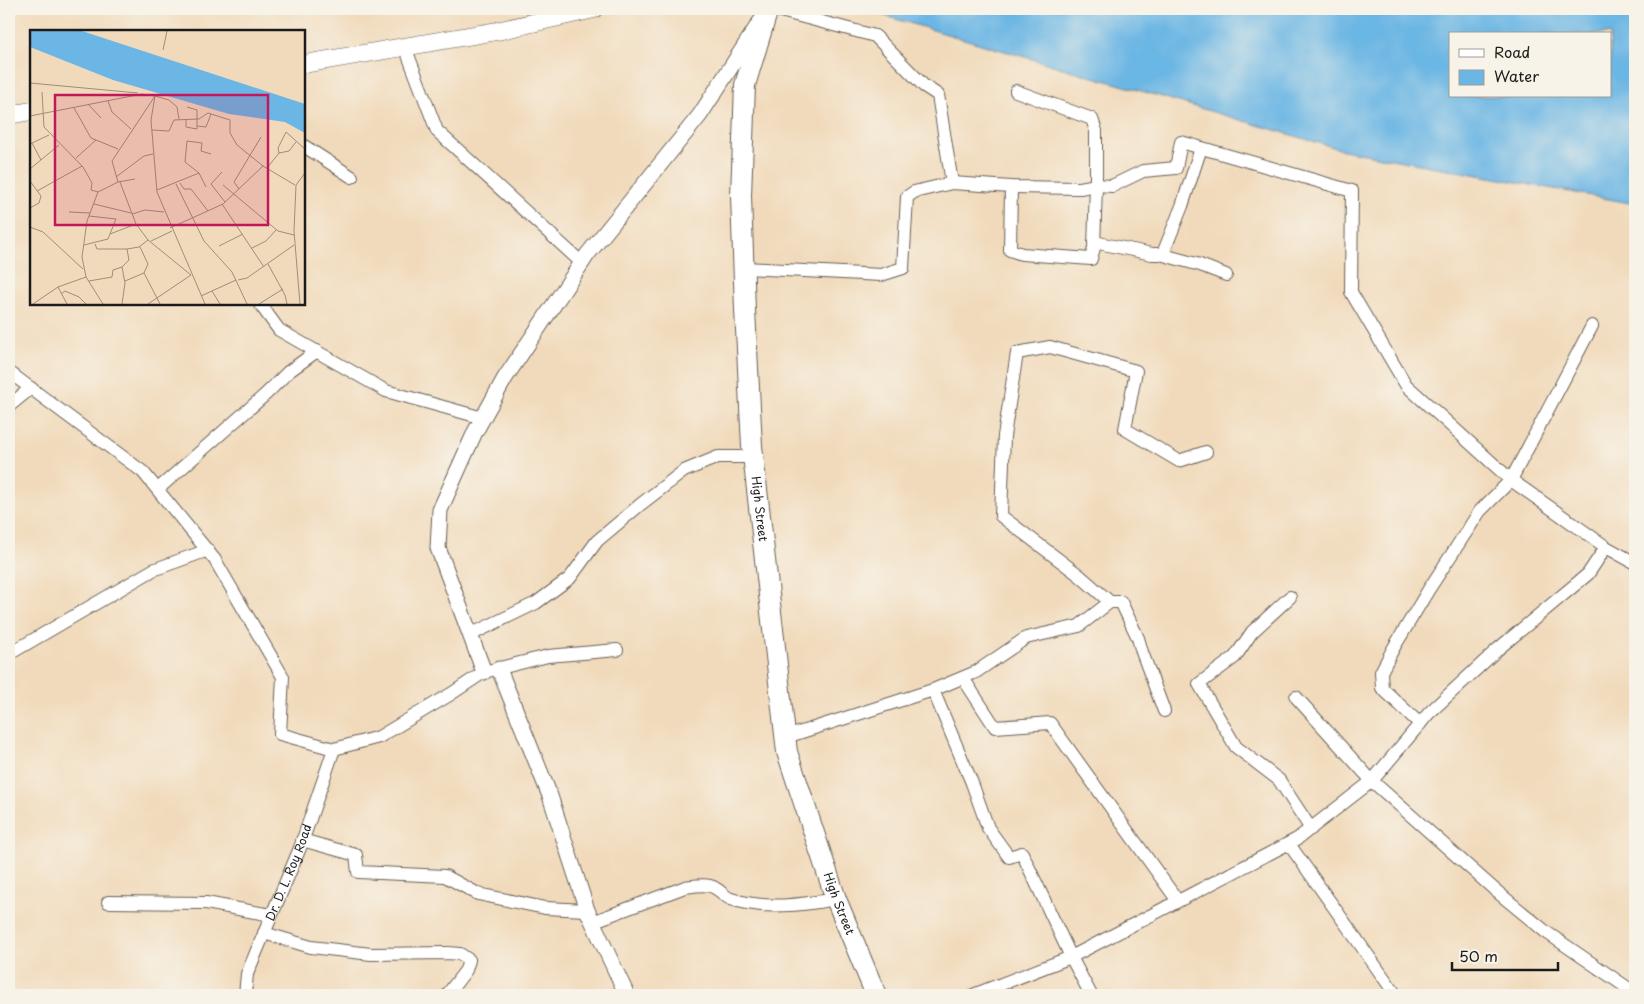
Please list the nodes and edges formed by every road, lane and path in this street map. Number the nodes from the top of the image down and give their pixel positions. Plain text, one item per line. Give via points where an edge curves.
1 (594, 9) edge
2 (768, 9) edge
3 (773, 9) edge
4 (405, 47) junction
5 (305, 64) edge
6 (1016, 91) dead end
7 (30, 111) edge
8 (9, 115) edge
9 (305, 147) edge
10 (1201, 148) junction
11 (352, 177) dead end
12 (952, 183) junction
13 (1096, 185) junction
14 (1011, 187) junction
15 (1094, 242) junction
16 (1160, 254) junction
17 (582, 263) junction
18 (744, 268) junction
19 (1226, 275) dead end
20 (261, 305) edge
21 (1592, 326) dead end
22 (317, 352) junction
23 (9, 372) edge
24 (30, 388) junction
25 (9, 406) edge
26 (483, 418) junction
27 (1206, 452) dead end
28 (754, 457) junction
29 (1511, 480) junction
30 (158, 489) junction
31 (1606, 547) junction
32 (208, 550) junction
33 (1634, 560) edge
34 (1290, 597) dead end
35 (1110, 602) junction
36 (470, 635) junction
37 (617, 650) dead end
38 (9, 654) edge
39 (491, 670) junction
40 (963, 678) junction
41 (932, 690) junction
42 (1296, 698) dead end
43 (1164, 711) dead end
44 (1420, 724) junction
45 (786, 737) junction
46 (334, 749) junction
47 (1372, 781) junction
48 (1311, 829) junction
49 (302, 840) junction
50 (1289, 844) junction
51 (1175, 897) dead end
52 (836, 900) junction
53 (108, 902) dead end
54 (271, 915) junction
55 (590, 916) junction
56 (264, 933) junction
57 (1071, 957) junction
58 (1635, 993) edge
59 (245, 995) edge
60 (447, 995) edge
61 (627, 995) edge
62 (876, 995) edge
63 (973, 995) edge
64 (1091, 995) edge
65 (1396, 995) edge

1 - 4 main road
2 - 17 street via 700,115
2 - 18 main road, High Street via 745,85 741,196
3 - 12 street via 875,36 924,86 938,95
4 - 5 main road
4 - 17 street via 437,131
6 - 13 street via 1092,119 1096,131
7 - 8 main road
9 - 11 street
10 - 13 street via 1180,142 1176,168 1143,171 1112,186
10 - 16 street via 1166,248
10 - 29 street via 1352,191 1351,292 1406,385
12 - 14 street
12 - 18 street via 914,192 907,197 903,268 881,275
13 - 14 street via 1080,188
13 - 15 street
14 - 15 street via 1010,250 1022,254 1090,259
15 - 16 street
16 - 19 street
17 - 26 street via 505,378
18 - 28 main road, High Street
20 - 22 street via 279,330
21 - 29 street
22 - 26 street via 386,391
22 - 30 street via 288,372
23 - 24 street
24 - 25 street
24 - 30 street via 144,472
26 - 36 street via 440,510 438,548
27 - 35 street via 1179,461 1126,429 1136,371 1050,347 1017,353 1004,436 1001,516
28 - 36 street via 718,457 684,472 597,541 570,578 536,603
28 - 45 main road, High Street
29 - 31 street
29 - 44 street via 1480,511 1429,589 1381,672 1382,688
30 - 32 street
31 - 33 street
31 - 44 street via 1588,574 1498,649
32 - 38 street via 152,570
32 - 46 street via 284,677 280,734
34 - 48 street via 1252,632 1235,657 1199,684 1236,747 1279,780
35 - 40 street via 1079,626 1026,638
35 - 43 street via 1121,602 1138,638
36 - 39 street
37 - 39 street via 548,656
39 - 46 street via 379,737
39 - 55 street via 550,796
40 - 41 street
40 - 51 street via 994,727 1050,723
41 - 45 street
41 - 57 street via 988,828 1009,857 1022,853
42 - 47 street
44 - 47 street
45 - 52 main road, High Street via 787,752
46 - 49 street, Dr. D. L. Roy Road
47 - 48 street
47 - 58 street via 1546,932
48 - 50 street
49 - 54 street, Dr. D. L. Roy Road
49 - 55 street via 356,855 358,872 445,876 478,894
50 - 57 street
50 - 65 street
52 - 55 street via 802,905 762,905 730,898 713,886 695,886
52 - 62 main road, High Street
53 - 54 street via 206,903
54 - 56 street, Dr. D. L. Roy Road
55 - 61 street
56 - 59 street, Dr. D. L. Roy Road via 247,974
56 - 60 street via 311,947 371,954 460,954 469,960 466,970
57 - 63 street
57 - 64 street

